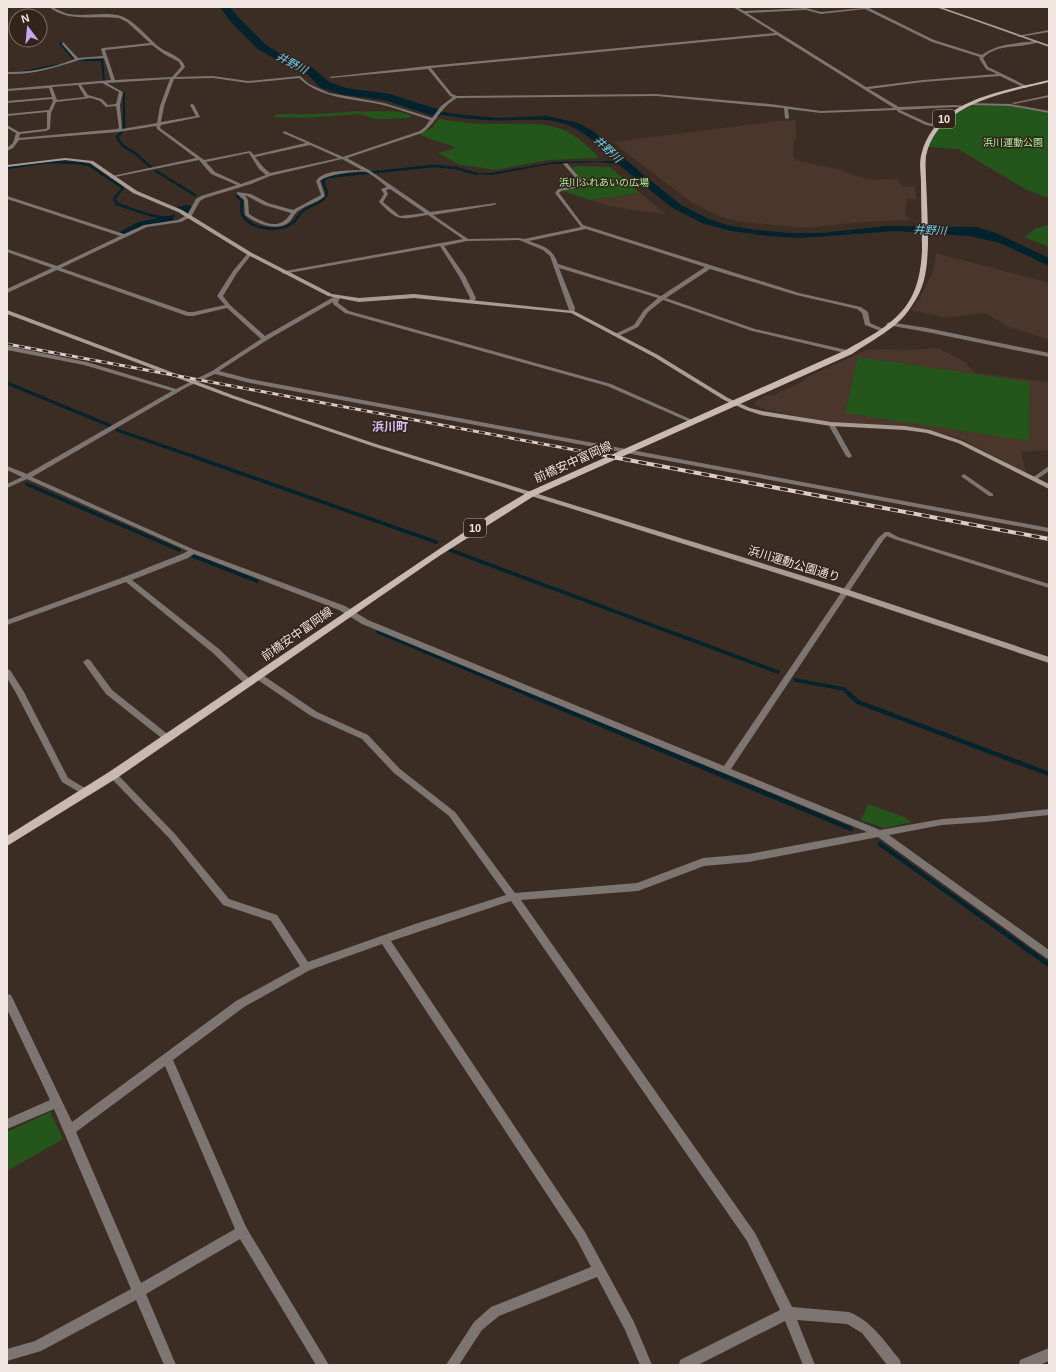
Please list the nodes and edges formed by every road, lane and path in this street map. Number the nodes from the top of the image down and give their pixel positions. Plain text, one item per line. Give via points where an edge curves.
1 (52, 7) edge
2 (735, 7) edge
3 (872, 7) edge
4 (938, 7) edge
5 (865, 8) edge
6 (743, 12) junction
7 (1049, 31) edge
8 (776, 34) junction
9 (1019, 36) junction
10 (63, 42) dead end
11 (1036, 42) junction
12 (154, 44) junction
13 (1049, 46) edge
14 (982, 56) junction
15 (105, 57) junction
16 (76, 59) junction
17 (428, 67) junction
18 (7, 74) edge
19 (1000, 75) junction
20 (331, 76) dead end
21 (172, 79) junction
22 (113, 81) junction
23 (1049, 81) edge
24 (101, 82) junction
25 (79, 84) junction
26 (50, 86) junction
27 (1026, 87) junction
28 (864, 88) junction
29 (7, 90) edge
30 (1049, 96) edge
31 (92, 97) junction
32 (456, 97) junction
33 (54, 99) junction
34 (7, 102) edge
35 (118, 105) junction
36 (192, 105) dead end
37 (1010, 105) junction
38 (967, 106) junction
39 (786, 107) junction
40 (898, 109) junction
41 (50, 111) junction
42 (1049, 112) edge
43 (7, 115) edge
44 (433, 118) junction
45 (787, 118) dead end
46 (7, 126) edge
47 (158, 126) junction
48 (937, 126) junction
49 (118, 131) junction
50 (284, 132) dead end
51 (18, 133) junction
52 (17, 139) junction
53 (309, 144) junction
54 (7, 150) edge
55 (253, 156) junction
56 (343, 158) junction
57 (201, 160) junction
58 (568, 164) dead end
59 (7, 166) edge
60 (368, 172) junction
61 (269, 175) junction
62 (112, 178) junction
63 (240, 186) junction
64 (390, 188) junction
65 (222, 192) junction
66 (240, 194) junction
67 (7, 198) edge
68 (494, 204) dead end
69 (294, 212) junction
70 (429, 214) junction
71 (189, 216) junction
72 (585, 228) junction
73 (125, 236) junction
74 (466, 240) junction
75 (525, 240) junction
76 (441, 245) junction
77 (7, 250) edge
78 (250, 254) junction
79 (556, 265) junction
80 (58, 267) junction
81 (709, 267) junction
82 (285, 273) junction
83 (7, 291) edge
84 (337, 298) junction
85 (662, 298) junction
86 (472, 301) junction
87 (228, 306) junction
88 (7, 312) edge
89 (572, 312) junction
90 (886, 327) junction
91 (617, 335) junction
92 (264, 339) junction
93 (7, 348) edge
94 (849, 352) junction
95 (1049, 355) edge
96 (214, 372) junction
97 (193, 382) junction
98 (177, 391) junction
99 (737, 403) junction
100 (694, 422) junction
101 (831, 424) junction
102 (626, 452) junction
103 (849, 456) dead end
104 (7, 468) edge
105 (1049, 468) edge
106 (964, 476) dead end
107 (27, 477) junction
108 (1034, 479) junction
109 (7, 486) edge
110 (1049, 486) edge
111 (531, 494) junction
112 (992, 495) dead end
113 (1049, 530) edge
114 (193, 551) junction
115 (127, 580) junction
116 (1049, 586) edge
117 (846, 592) junction
118 (349, 613) junction
119 (7, 623) edge
120 (1049, 660) edge
121 (87, 662) dead end
122 (7, 672) edge
123 (258, 676) junction
124 (248, 683) junction
125 (167, 738) junction
126 (726, 770) junction
127 (114, 775) junction
128 (86, 793) junction
129 (1049, 812) edge
130 (880, 834) junction
131 (7, 842) edge
132 (512, 897) junction
133 (385, 940) junction
134 (1049, 955) edge
135 (306, 967) junction
136 (7, 998) edge
137 (168, 1058) junction
138 (57, 1102) junction
139 (7, 1124) edge
140 (70, 1130) junction
141 (242, 1231) junction
142 (600, 1270) junction
143 (140, 1291) junction
144 (788, 1313) junction
145 (1049, 1354) edge
146 (7, 1355) edge
147 (170, 1365) edge
148 (323, 1365) edge
149 (452, 1365) edge
150 (646, 1365) edge
151 (685, 1365) edge
152 (809, 1365) edge
153 (895, 1365) edge
154 (1025, 1365) edge

1 - 12 street via 82,17 124,18
2 - 6 street
3 - 5 street
4 - 9 street
5 - 6 street via 821,13 806,9
5 - 14 street via 933,41
6 - 8 street
7 - 9 street
8 - 17 street
8 - 28 street
9 - 11 street
10 - 16 street
11 - 13 street
11 - 14 street via 995,50
12 - 15 street via 103,50
12 - 21 street via 182,64 183,67
14 - 19 street via 985,66
15 - 16 street
15 - 22 street
16 - 18 street via 61,66
17 - 20 street
17 - 32 street via 451,95
19 - 27 street
19 - 28 street
21 - 22 street
21 - 44 street via 213,77 248,82 300,78 307,86 334,95 386,104
21 - 47 street
22 - 24 street
23 - 27 main road, 前橋安中富岡線 / 10
24 - 25 street
24 - 35 street via 121,92
25 - 26 street
25 - 31 street via 87,96
26 - 29 street
26 - 33 street
27 - 38 main road, 前橋安中富岡線 / 10
28 - 40 street
30 - 37 street
31 - 33 street
31 - 35 street via 101,100 106,106
32 - 39 street via 656,95
32 - 44 street
33 - 34 street
33 - 41 street
35 - 49 street via 121,128
36 - 47 street via 198,117
37 - 38 street
37 - 42 street
38 - 40 street
38 - 48 main road, 前橋安中富岡線 / 10
39 - 40 street via 821,112
39 - 45 street
40 - 48 street via 927,124
41 - 43 street
41 - 51 street via 48,129
44 - 56 street via 428,128 422,132
46 - 51 street
47 - 49 street
47 - 57 street
48 - 90 main road, 前橋安中富岡線 / 10 via 924,150 925,258 921,283 903,314
49 - 52 street
50 - 53 street
51 - 52 street
52 - 54 street
53 - 55 street
53 - 56 street
55 - 57 street via 250,152
55 - 61 street
56 - 60 street
56 - 61 street
57 - 62 street
57 - 63 street via 213,173
58 - 72 street via 585,186 560,190 557,193 579,225
59 - 62 street via 65,159 81,160 91,162
60 - 64 street
60 - 69 street via 334,173 323,176 318,181 323,195
61 - 63 street
62 - 71 street via 135,192
63 - 65 street
64 - 70 street
64 - 70 street via 383,189 386,194 381,202 398,217 409,218
65 - 66 street
65 - 71 street via 199,199
66 - 69 street
66 - 69 street via 246,200 245,213 266,225 286,222
67 - 73 street
68 - 70 street
70 - 74 street
71 - 73 street via 179,221 146,226
71 - 78 street
72 - 75 street
72 - 81 street
73 - 80 street
74 - 75 street
74 - 76 street
75 - 79 street via 549,252
76 - 82 street
76 - 86 street via 462,276 473,298
77 - 80 street
78 - 82 street
78 - 87 street via 220,296
79 - 85 street
79 - 89 street
80 - 83 street
80 - 87 street via 187,314
81 - 85 street
81 - 90 street via 798,294 859,308 865,312 867,324
82 - 84 street
84 - 86 street via 359,300 406,296
84 - 92 street
84 - 100 street via 335,303 347,312 609,385
85 - 91 street via 646,311 636,326
85 - 94 street via 754,330
86 - 89 street
87 - 92 street
88 - 97 street, 浜川運動公園通り
89 - 91 street
90 - 94 main road, 前橋安中富岡線 / 10
90 - 95 street via 927,330
91 - 99 street
92 - 96 street
93 - 98 street via 85,363
94 - 99 main road, 前橋安中富岡線 / 10
96 - 97 street
96 - 102 street
97 - 98 street
97 - 111 street, 浜川運動公園通り via 374,445
98 - 107 street
99 - 100 main road, 前橋安中富岡線 / 10
99 - 101 street via 761,413
100 - 102 main road, 前橋安中富岡線 / 10
101 - 103 street
101 - 108 street via 928,431 960,442
102 - 111 main road, 前橋安中富岡線 / 10
102 - 113 street
104 - 107 street
105 - 108 street
106 - 112 street
107 - 109 street
107 - 114 street
108 - 110 street
111 - 117 street, 浜川運動公園通り
111 - 118 main road, 前橋安中富岡線 / 10
114 - 115 street
114 - 118 street via 332,604
115 - 119 street
115 - 124 street via 216,650
116 - 117 street via 887,533 881,538
117 - 120 street, 浜川運動公園通り
117 - 126 street
118 - 123 main road, 前橋安中富岡線 / 10
118 - 126 street via 365,622
121 - 125 street via 109,692
122 - 128 street via 65,780
123 - 124 main road, 前橋安中富岡線 / 10
123 - 132 street via 314,714 365,737 397,771 452,814
124 - 125 main road, 前橋安中富岡線 / 10
125 - 127 main road, 前橋安中富岡線 / 10
126 - 130 street
127 - 128 main road, 前橋安中富岡線 / 10
127 - 135 street via 172,836 226,902 274,918
128 - 131 main road, 前橋安中富岡線 / 10
129 - 130 street via 942,822
130 - 132 street via 749,858 703,862 638,887
130 - 134 street
132 - 133 street
132 - 144 street via 751,1237
133 - 135 street
133 - 142 street via 581,1236
135 - 137 street via 240,1004
136 - 138 street
137 - 140 street
137 - 141 street
138 - 139 street
138 - 140 street
140 - 143 street
141 - 143 street
141 - 148 street
142 - 149 street via 495,1311 478,1326
142 - 150 street via 630,1326
143 - 146 street via 37,1347
143 - 147 street
144 - 151 street
144 - 152 street
144 - 153 street via 849,1318 866,1329
145 - 154 street

